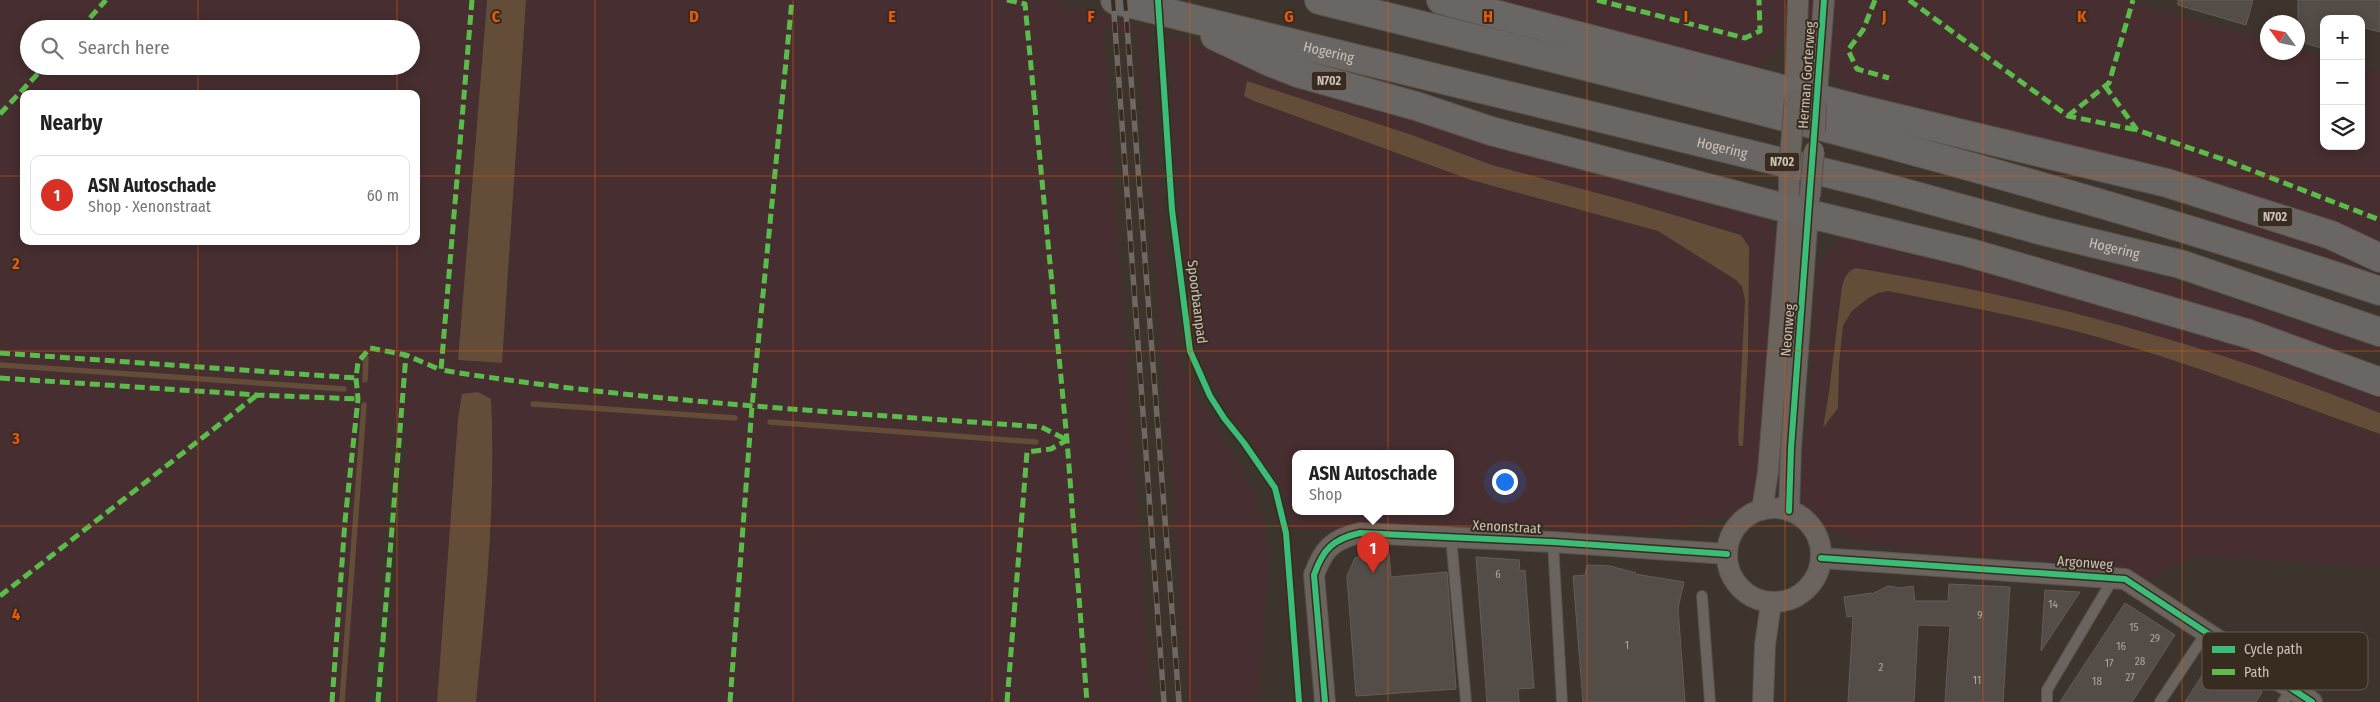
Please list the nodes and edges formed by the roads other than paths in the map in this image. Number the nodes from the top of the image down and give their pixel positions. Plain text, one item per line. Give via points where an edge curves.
1 (1116, 0) edge
2 (1319, 0) edge
3 (1441, 0) edge
4 (1798, 0) edge
5 (1824, 0) edge
6 (1173, 15) junction
7 (1806, 99) junction
8 (1791, 146) joint
9 (1814, 151) joint
10 (1799, 203) junction
11 (2380, 258) edge
12 (2380, 291) edge
13 (2380, 332) edge
14 (2380, 382) edge
15 (1762, 510) junction
16 (1789, 511) junction
17 (1451, 537) junction
18 (1553, 542) junction
19 (1727, 554) junction
20 (1821, 558) junction
21 (2114, 578) junction
22 (1702, 596) dead end
23 (1771, 603) junction
24 (2204, 632) edge
25 (2202, 639) edge
26 (2287, 695) edge
27 (1325, 702) edge
28 (1466, 702) edge
29 (1562, 702) edge
30 (1710, 702) edge
31 (1763, 702) edge
32 (2047, 702) edge
33 (2160, 702) edge
34 (2312, 702) edge

1 - 6 highway, Hogering / N702
2 - 12 highway via 1978,169
3 - 7 highway, N702
4 - 7 street, Herman Gorterweg
5 - 7 street, Herman Gorterweg
6 - 10 highway, N702 via 1298,73 1491,131
6 - 13 highway, Hogering / N702 via 1876,185 2180,264
7 - 8 street, Herman Gorterweg, bridge
7 - 9 street, Herman Gorterweg, bridge
7 - 11 highway, N702 via 2167,183 2331,235
8 - 10 street, Neonweg, bridge
9 - 10 street, Neonweg, bridge
10 - 14 highway, N702 via 2194,316
10 - 15 street, Neonweg
10 - 16 street, Neonweg
15 - 16 street via 1776,508
15 - 19 street via 1741,522 1729,542
16 - 20 street via 1813,529
17 - 18 street, Xenonstraat
17 - 27 street, Xenonstraat via 1360,532 1330,546 1319,559 1314,575
17 - 28 lane
18 - 19 street, Xenonstraat
18 - 29 lane
19 - 23 street via 1730,572 1739,588 1753,598
20 - 21 street, Argonweg
20 - 23 street via 1816,576 1805,591 1789,600
21 - 24 street, Argonweg via 2125,579
21 - 32 lane, Argonweg via 2047,690
22 - 30 lane
23 - 31 street via 1765,645
25 - 33 lane
26 - 34 street, Argonweg

